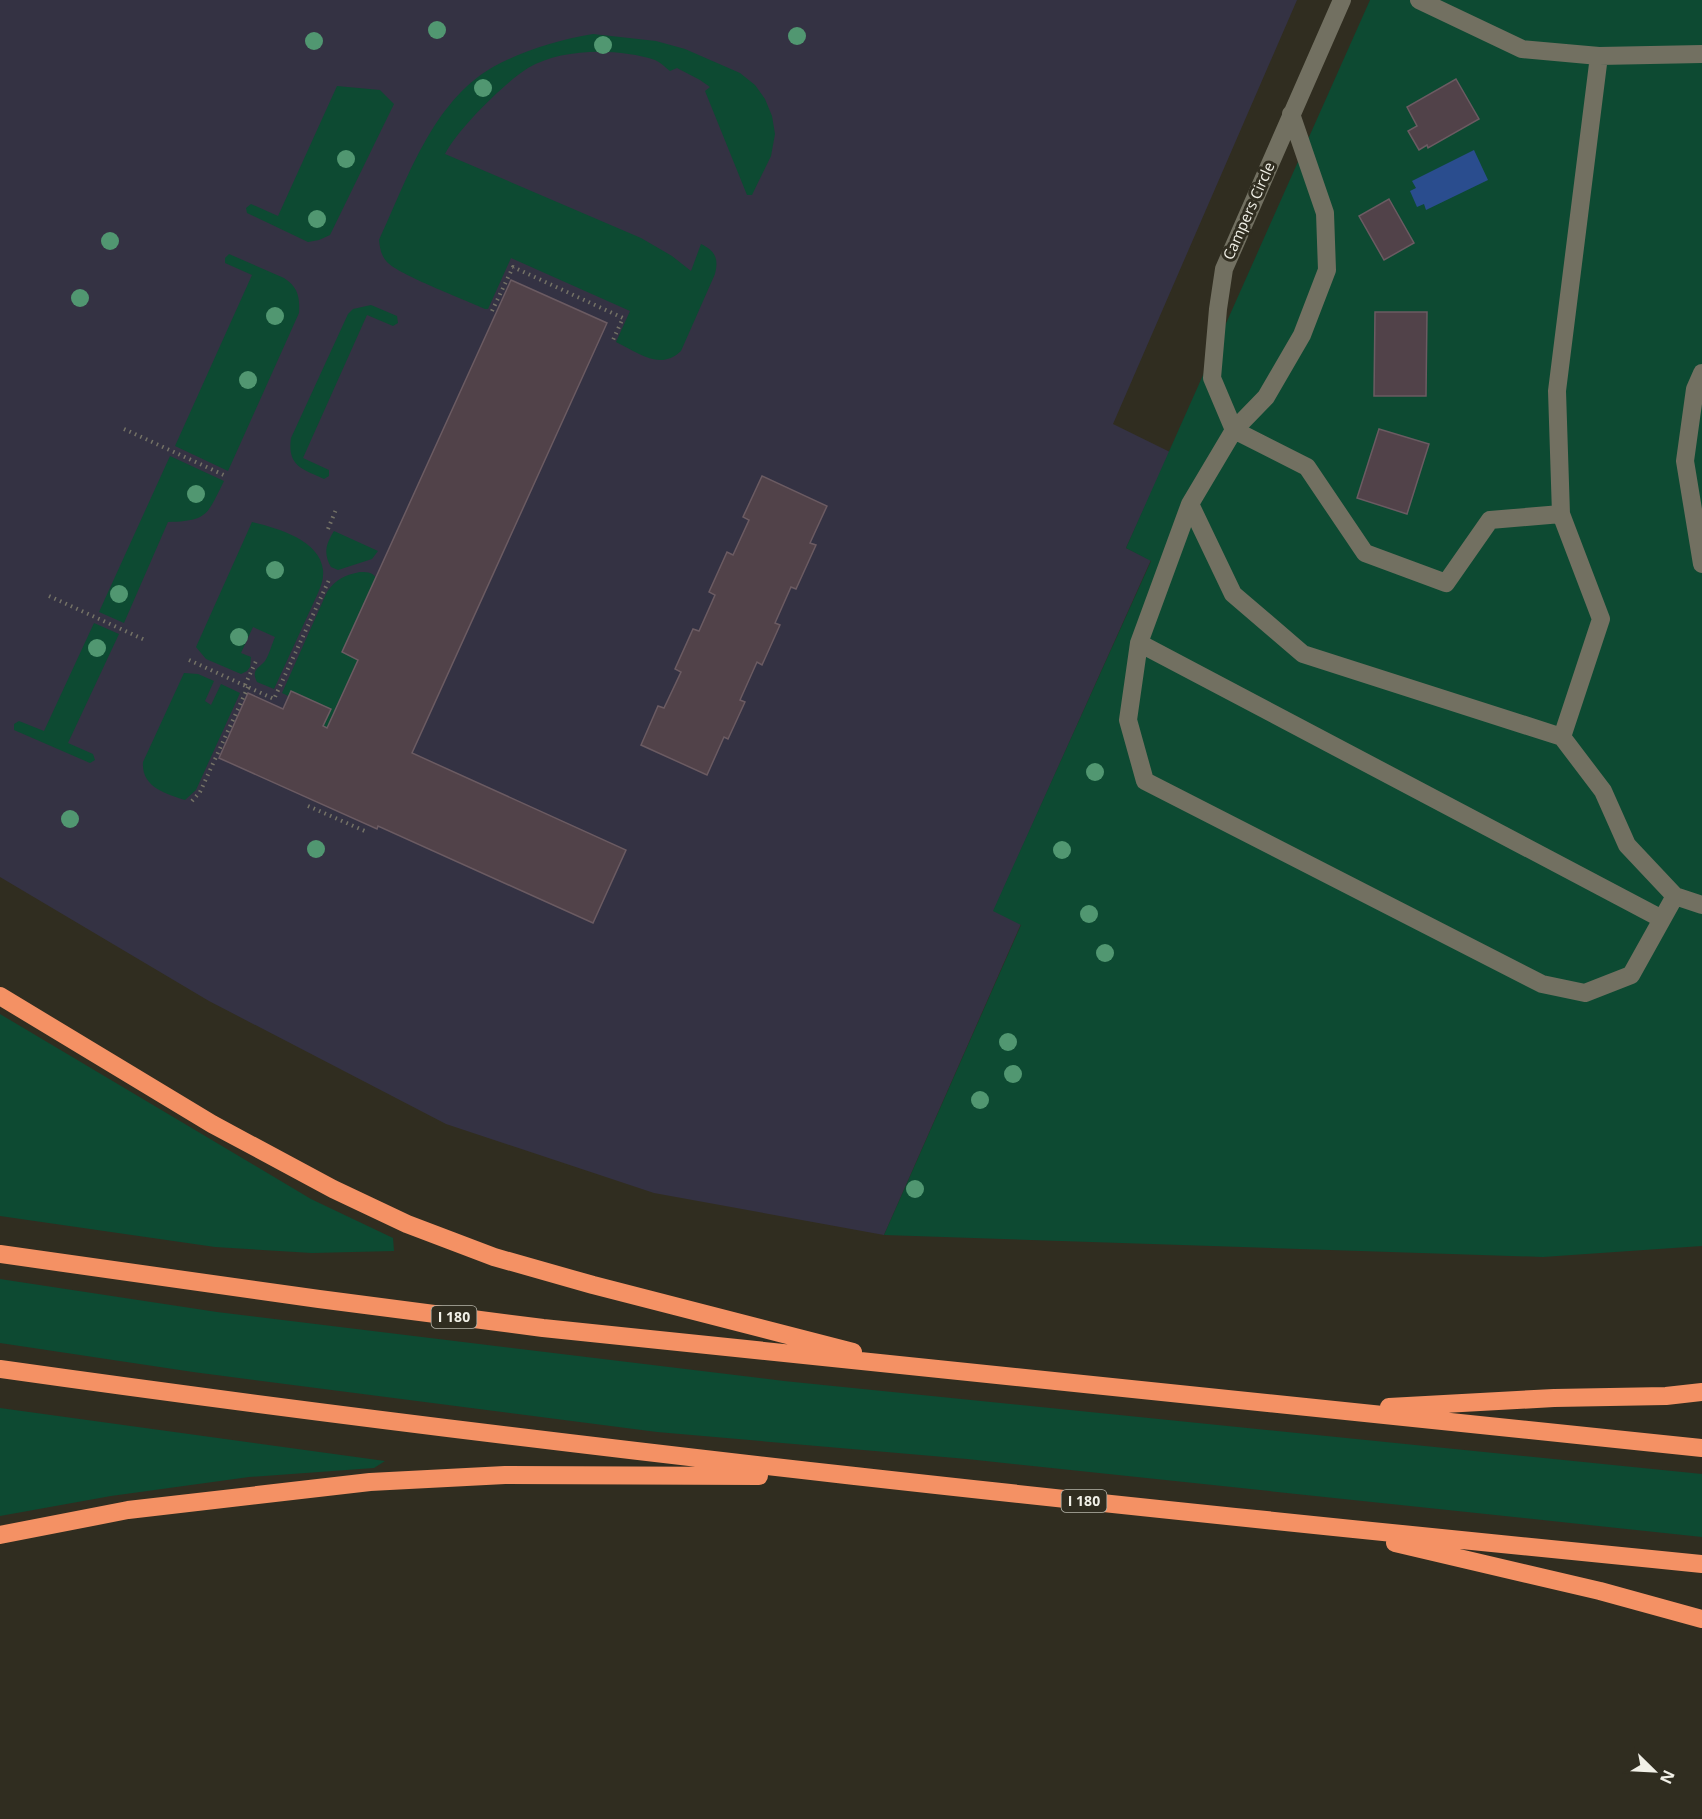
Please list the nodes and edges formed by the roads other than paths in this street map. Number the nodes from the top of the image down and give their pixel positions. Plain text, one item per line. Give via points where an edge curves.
1 (1342, 0) edge
2 (1419, 0) edge
3 (1702, 54) edge
4 (1599, 56) junction
5 (1291, 114) junction
6 (1702, 373) edge
7 (1234, 430) junction
8 (1190, 504) junction
9 (1561, 514) junction
10 (1702, 564) edge
11 (1139, 643) junction
12 (1562, 737) junction
13 (1675, 896) junction
14 (1702, 905) edge
15 (1662, 919) junction
16 (0, 996) edge
17 (0, 1254) edge
18 (910, 1366) junction
19 (0, 1369) edge
20 (1702, 1392) edge
21 (1333, 1410) junction
22 (1702, 1448) edge
23 (843, 1476) junction
24 (1326, 1527) junction
25 (0, 1535) edge
26 (1702, 1564) edge
27 (1702, 1619) edge

1 - 5 street, Campers Circle
2 - 4 street via 1522,49
3 - 4 street
4 - 9 street via 1557,391
5 - 7 street, Campers Circle via 1224,269 1212,378
5 - 7 street via 1325,213 1327,270 1302,335 1266,397
6 - 10 street via 1695,389 1685,461
7 - 8 street
7 - 9 street via 1306,467 1365,553 1446,583 1490,520
8 - 11 street
8 - 12 street via 1233,594 1303,654
9 - 12 street via 1601,619
11 - 15 street
11 - 15 street via 1128,720 1144,781 1542,984 1585,993 1631,975
12 - 13 street via 1603,791 1627,845
13 - 14 street
13 - 15 street
16 - 18 highway via 212,1125 406,1224 505,1260
17 - 18 highway, I 180 via 543,1328
18 - 21 highway, I 180
19 - 23 highway, I 180
20 - 21 highway
21 - 22 highway, I 180
23 - 24 highway, I 180
23 - 25 highway via 505,1475 370,1482 128,1510
24 - 26 highway, I 180
24 - 27 highway

